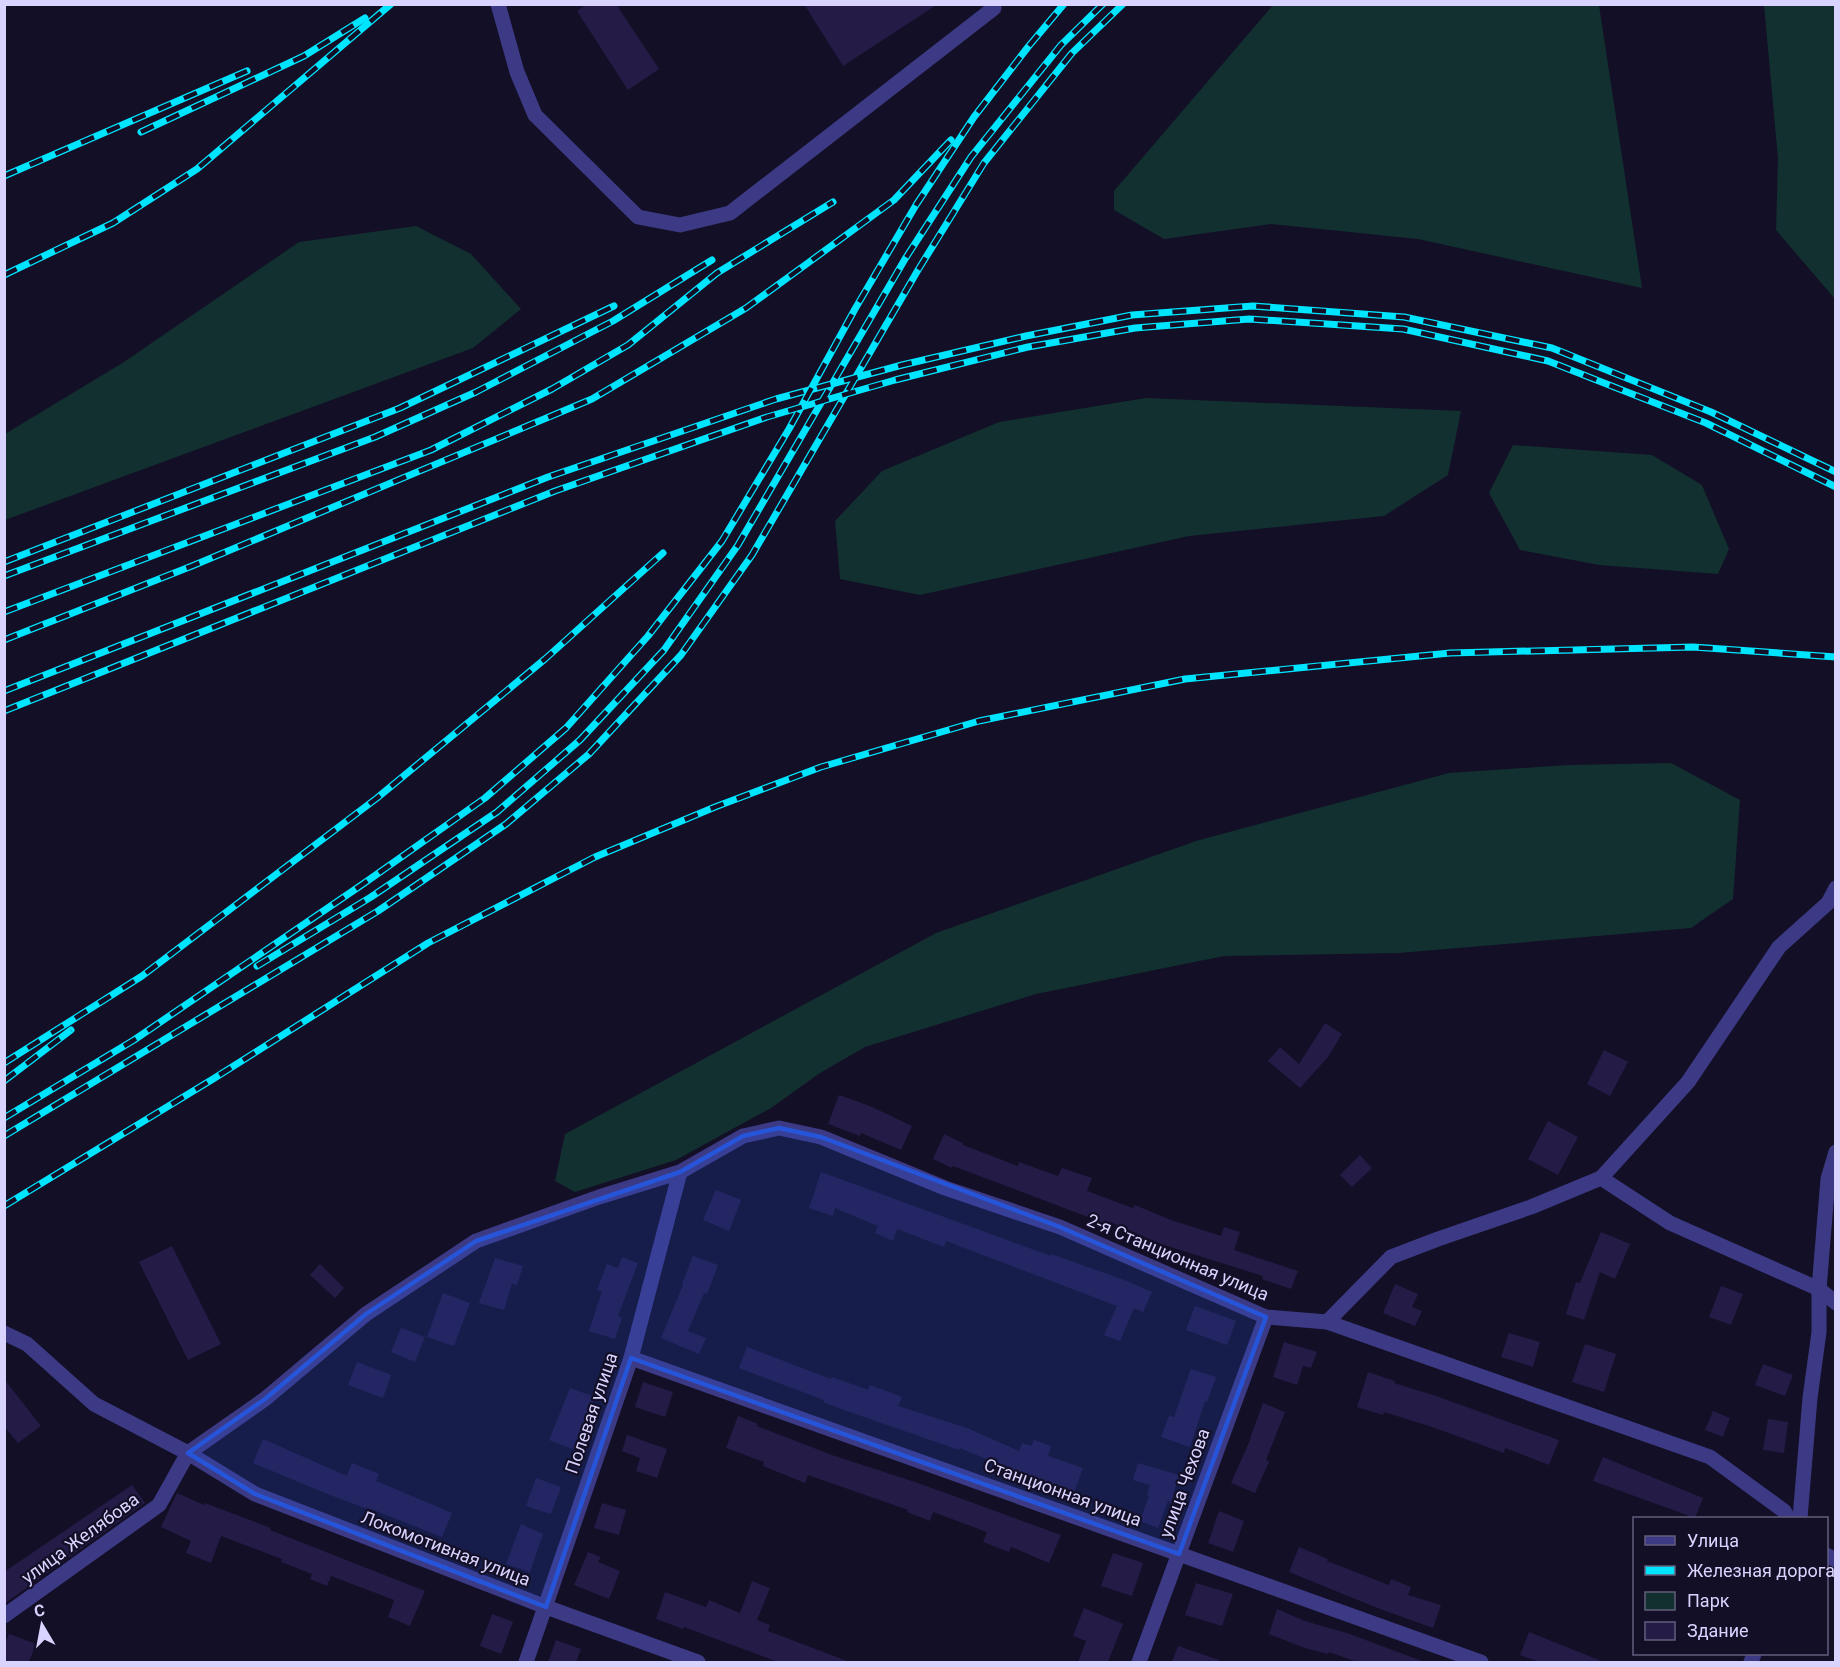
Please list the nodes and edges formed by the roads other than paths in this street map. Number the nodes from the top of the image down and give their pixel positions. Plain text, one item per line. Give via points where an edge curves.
1 (498, 4) edge
2 (994, 8) dead end
3 (1836, 888) edge
4 (1836, 1152) edge
5 (680, 1172) junction
6 (1601, 1178) junction
7 (1819, 1289) junction
8 (1836, 1303) edge
9 (1266, 1317) junction
10 (1327, 1322) junction
11 (4, 1333) edge
12 (631, 1358) junction
13 (188, 1453) junction
14 (1787, 1517) edge
15 (1800, 1517) edge
16 (1179, 1554) junction
17 (546, 1607) junction
18 (4, 1616) edge
19 (526, 1662) edge
20 (698, 1662) edge
21 (1139, 1662) edge
22 (1481, 1662) edge

1 - 2 street via 517,72 535,115 638,217 680,225 730,213
3 - 6 street via 1828,903 1779,947 1688,1082
4 - 7 street via 1828,1179
5 - 9 street, 2-я Станционная улица via 743,1136 779,1128 821,1137 945,1188 1060,1227
5 - 12 street, Полевая улица
5 - 13 street, 2-я Станционная улица via 476,1241 366,1314 266,1399
6 - 7 street via 1670,1223
6 - 10 street via 1391,1257
7 - 8 street
7 - 15 street via 1819,1332
9 - 10 street, 2-я Станционная улица
9 - 16 street, улица Чехова
10 - 14 street, 2-я Станционная улица via 1710,1457
11 - 13 street, Локомотивная улица via 27,1344 94,1404
12 - 16 street, Станционная улица
12 - 17 street, Полевая улица
13 - 17 street, Локомотивная улица via 255,1494
13 - 18 street, улица Желябова via 159,1505
16 - 21 street, улица Чехова
16 - 22 street, Станционная улица
17 - 19 street, Полевая улица
17 - 20 street, Локомотивная улица

